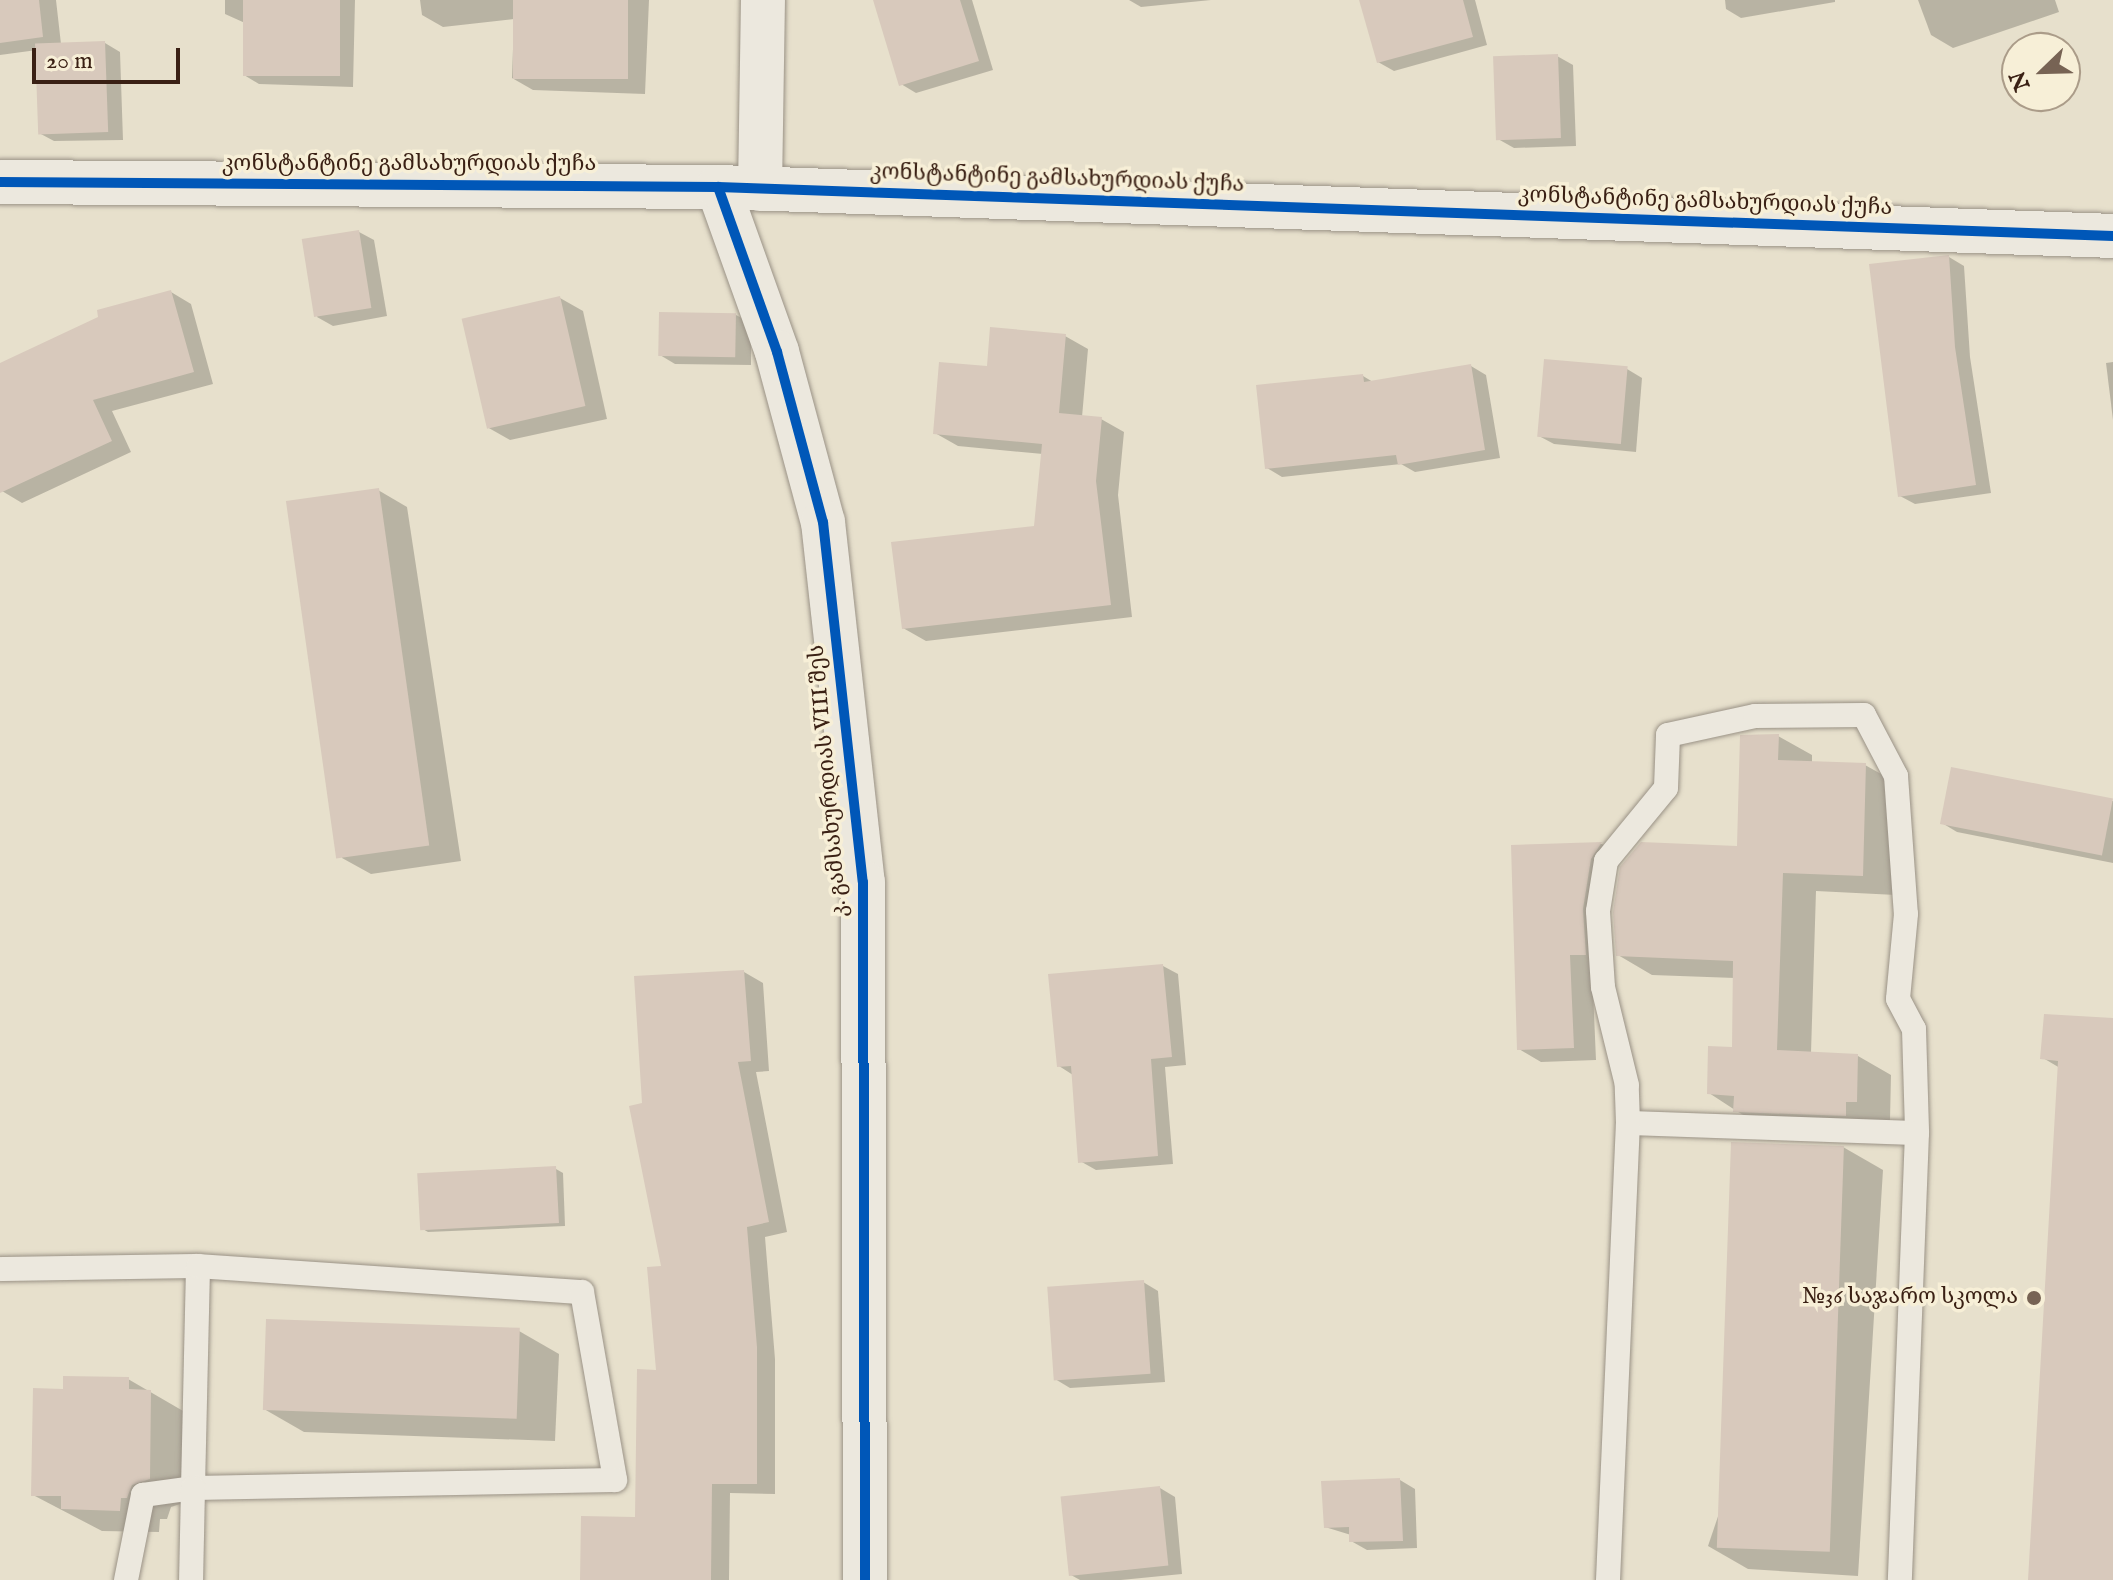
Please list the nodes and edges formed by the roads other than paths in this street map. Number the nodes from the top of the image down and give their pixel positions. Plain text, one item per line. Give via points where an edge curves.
1 (763, 0) edge
2 (0, 182) edge
3 (739, 188) junction
4 (2113, 236) edge
5 (1628, 1123) junction
6 (1917, 1133) junction
7 (198, 1266) junction
8 (0, 1269) edge
9 (193, 1488) junction
10 (126, 1580) edge
11 (191, 1580) edge
12 (865, 1580) edge
13 (1608, 1580) edge
14 (1900, 1580) edge

1 - 3 street
2 - 3 street, კონსტანტინე გამსახურდიას ქუჩა
3 - 4 street, კონსტანტინე გამსახურდიას ქუჩა
3 - 12 street, კ. გამსახურდიას VIII შეს via 823,522 863,882
5 - 6 lane
5 - 6 lane via 1627,1085 1603,987 1598,911 1606,861 1666,788 1668,735 1755,716 1864,715 1896,776 1906,914 1898,999 1914,1029
5 - 13 lane
6 - 14 lane
7 - 8 lane
7 - 9 lane
7 - 9 lane via 582,1292 615,1480
9 - 10 lane via 143,1495
9 - 11 lane

